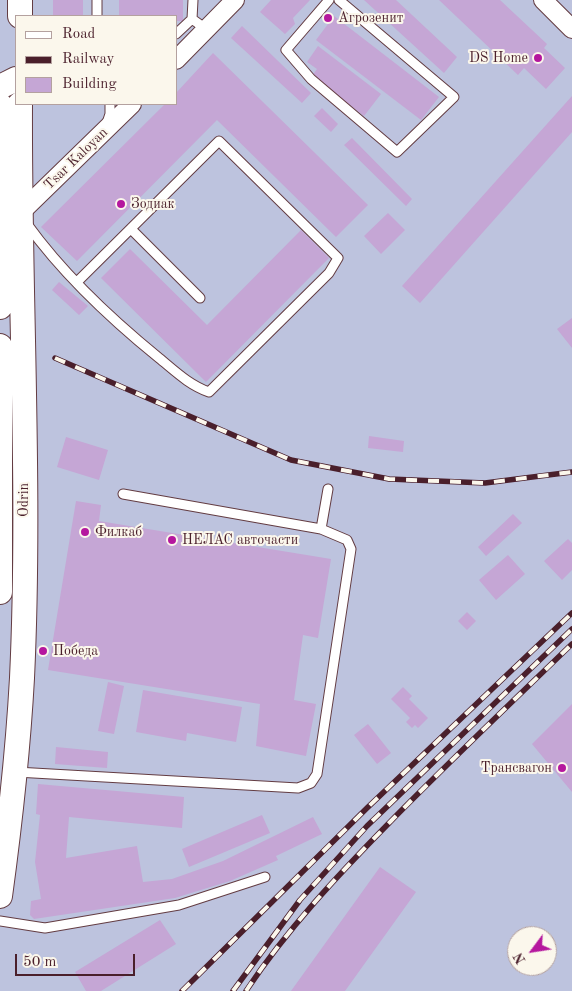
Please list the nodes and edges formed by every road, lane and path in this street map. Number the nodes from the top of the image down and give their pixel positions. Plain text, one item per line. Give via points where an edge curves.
1 (20, 0) edge
2 (97, 0) edge
3 (194, 0) edge
4 (235, 0) edge
5 (329, 0) edge
6 (339, 0) edge
7 (543, 0) edge
8 (20, 15) edge
9 (97, 15) edge
10 (199, 24) junction
11 (572, 29) edge
12 (178, 33) edge
13 (178, 57) edge
14 (15, 80) edge
15 (0, 87) edge
16 (0, 105) edge
17 (20, 105) edge
18 (110, 105) edge
19 (131, 105) edge
20 (104, 131) junction
21 (19, 214) junction
22 (132, 230) junction
23 (77, 282) junction
24 (200, 298) dead end
25 (0, 307) edge
26 (0, 346) edge
27 (328, 488) dead end
28 (123, 494) dead end
29 (1, 504) edge
30 (321, 529) junction
31 (0, 592) edge
32 (16, 772) junction
33 (2, 863) edge
34 (265, 877) dead end
35 (0, 896) edge
36 (0, 921) edge

1 - 8 main road
2 - 9 lane
3 - 10 lane
4 - 10 street
5 - 6 lane via 286,50 311,79 397,152 454,97
7 - 11 street
10 - 12 lane
10 - 13 street
14 - 15 main road
16 - 25 main road
17 - 21 main road, Odrin
18 - 20 lane
19 - 20 street, Tsar Kaloyan
20 - 21 street, Tsar Kaloyan
21 - 23 lane
21 - 32 main road, Odrin via 24,506 22,676
22 - 23 lane
22 - 23 lane via 219,141 338,258 329,273 209,392 194,387 141,344
22 - 24 lane
26 - 29 main road, Odrin
27 - 30 lane
28 - 30 lane
29 - 31 main road, Odrin
30 - 32 lane via 347,540 351,549 316,774 311,783 298,788
32 - 33 main road, Odrin
33 - 35 main road, Odrin
34 - 36 lane via 179,905 45,928

